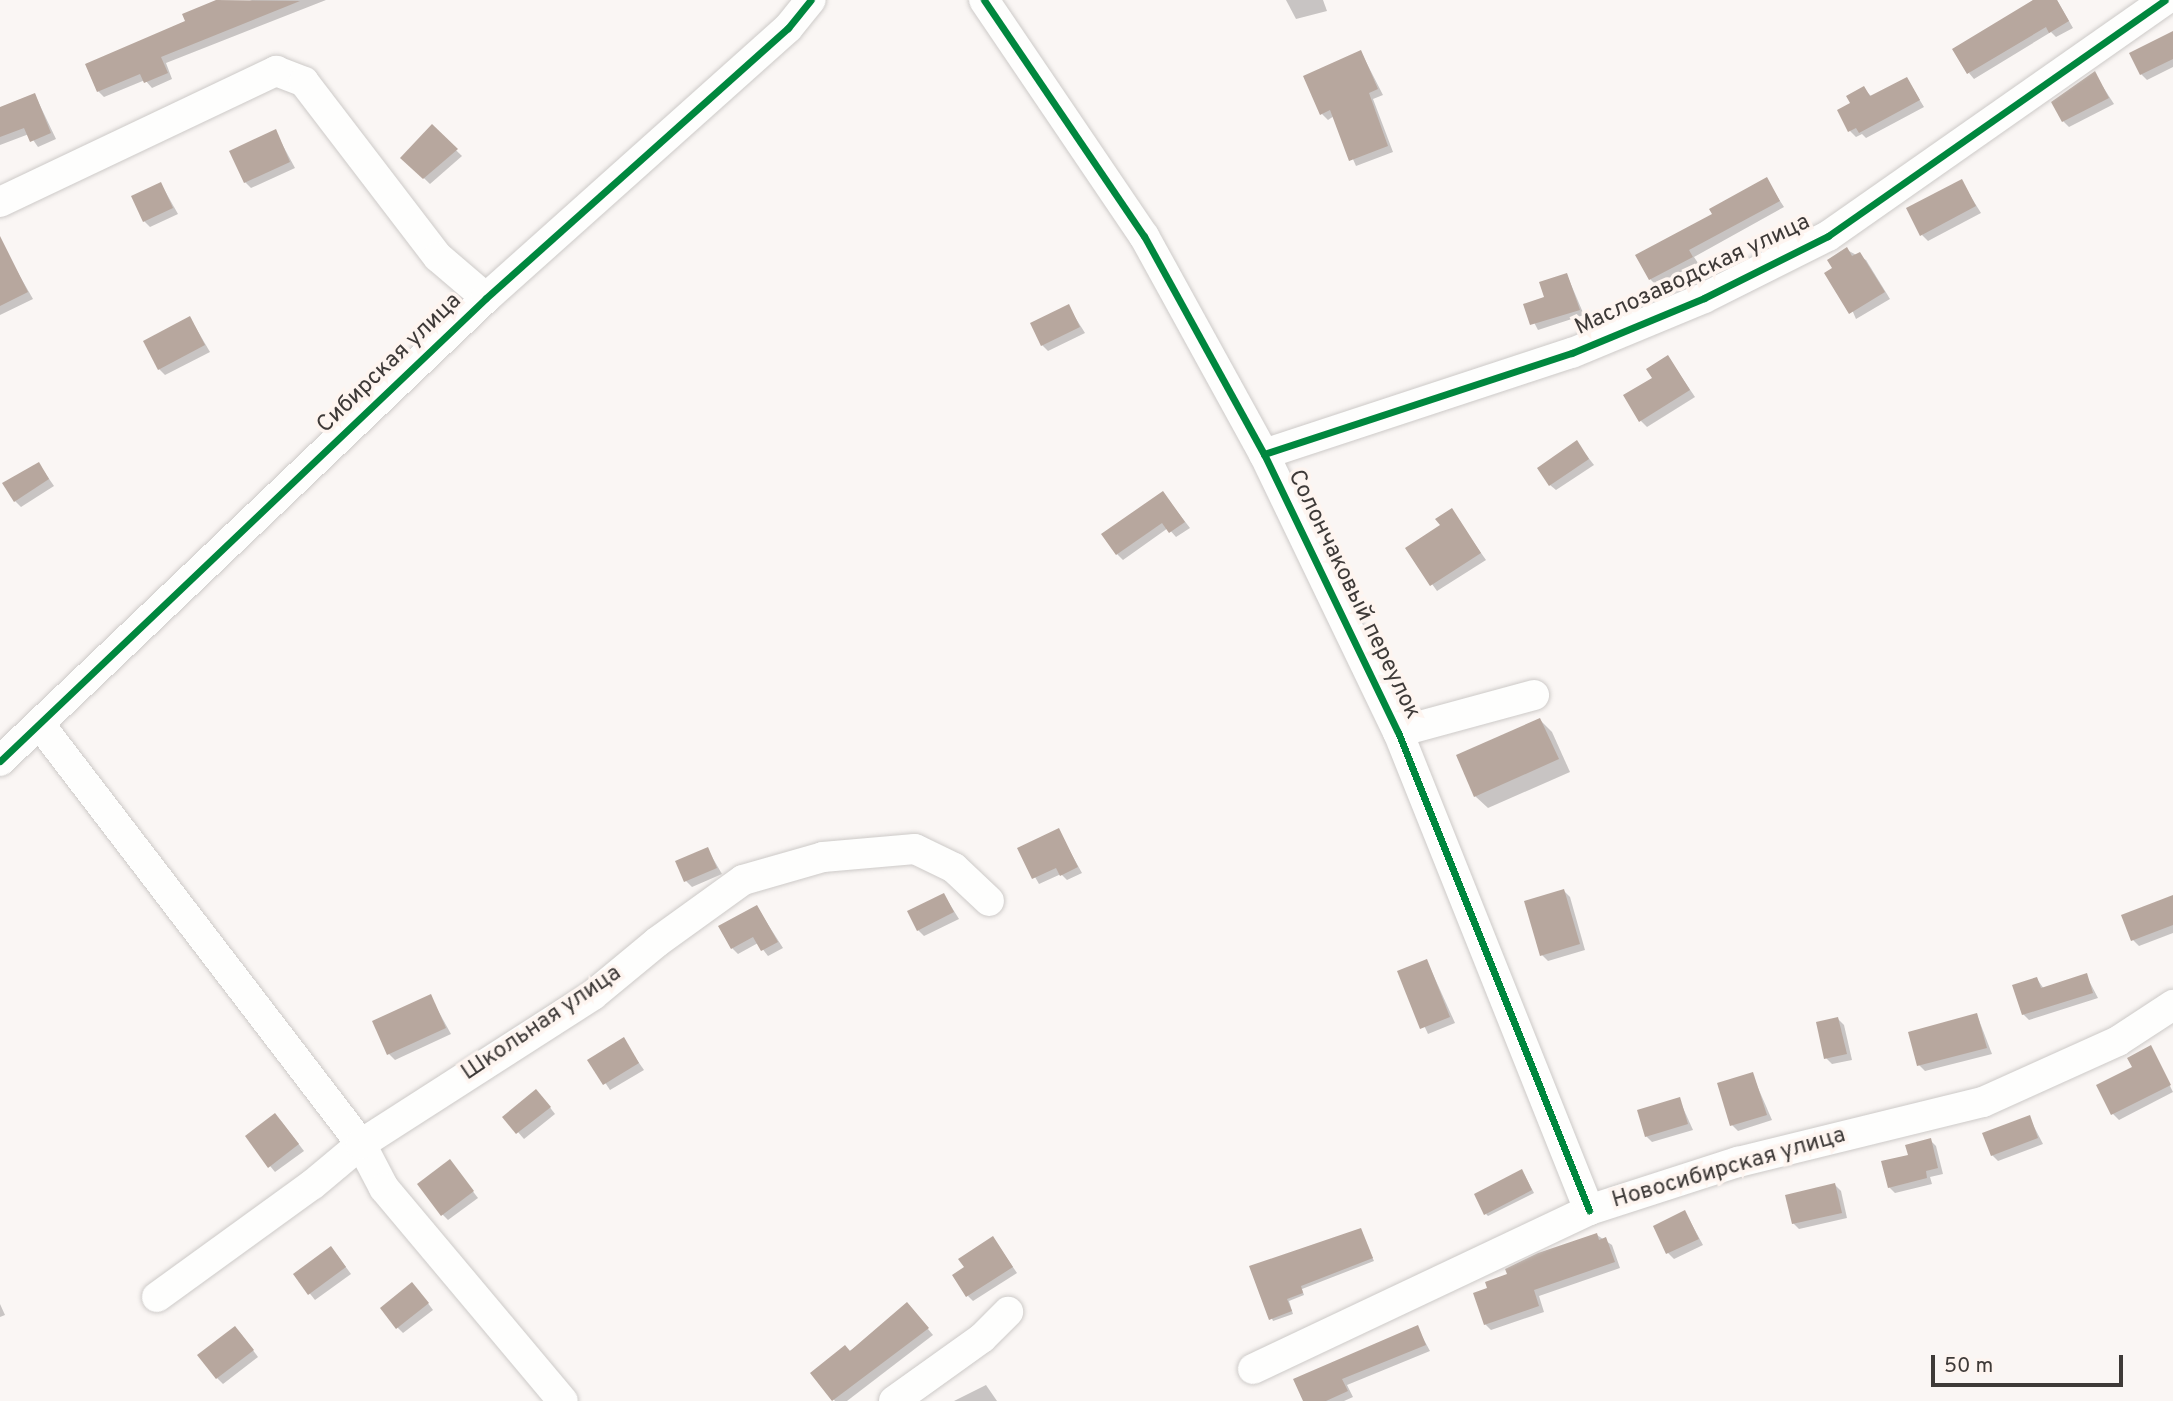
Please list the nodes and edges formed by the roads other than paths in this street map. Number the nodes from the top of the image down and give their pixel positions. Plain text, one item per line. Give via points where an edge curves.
1 (811, 0) edge
2 (984, 0) edge
3 (2165, 0) edge
4 (0, 202) edge
5 (486, 298) junction
6 (1264, 454) junction
7 (1534, 695) dead end
8 (41, 726) junction
9 (1398, 732) junction
10 (0, 761) edge
11 (989, 901) dead end
12 (2173, 1006) edge
13 (361, 1144) junction
14 (1589, 1210) junction
15 (157, 1297) dead end
16 (1008, 1312) dead end
17 (1253, 1369) dead end
18 (563, 1401) edge
19 (894, 1401) edge

1 - 5 street, Сибирская улица via 788,28
2 - 6 street, Солончаковый переулок via 1144,236
3 - 6 street, Маслозаводская улица via 1828,236 1704,298 1572,353
4 - 5 street, Сибирская улица via 276,71 304,82 438,257
5 - 8 street, Сибирская улица
6 - 9 street, Солончаковый переулок
7 - 9 street
8 - 10 street, Сибирская улица
8 - 13 street
9 - 14 street, Солончаковый переулок
11 - 13 street, Школьная улица via 954,868 915,849 823,858 743,880 593,995
12 - 14 street, Новосибирская улица via 2118,1041 1983,1102 1738,1162
13 - 15 street, Школьная улица
13 - 18 street via 384,1188
14 - 17 street, Новосибирская улица
16 - 19 street via 982,1338

